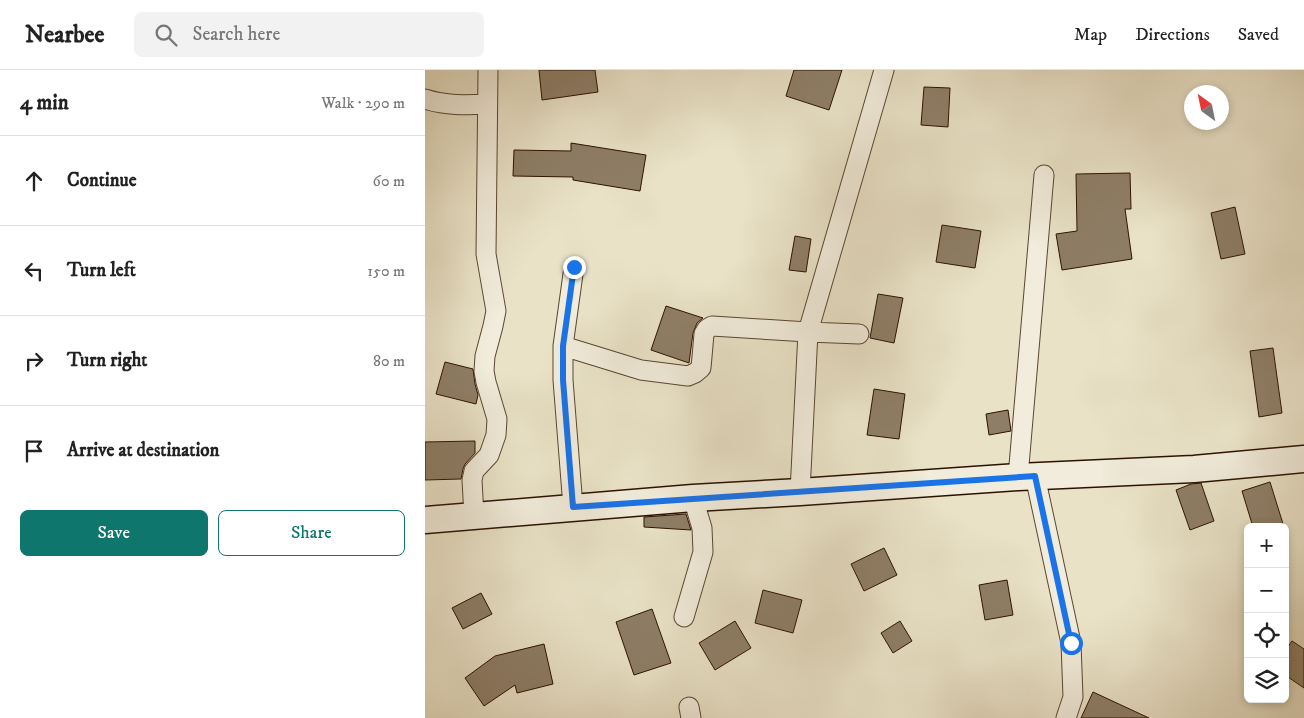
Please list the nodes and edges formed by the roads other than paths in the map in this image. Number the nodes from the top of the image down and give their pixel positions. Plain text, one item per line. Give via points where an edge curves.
1 (488, 70) edge
2 (883, 70) edge
3 (425, 99) edge
4 (487, 104) junction
5 (1044, 175) dead end
6 (574, 267) dead end
7 (809, 332) junction
8 (859, 334) dead end
9 (563, 346) junction
10 (1304, 459) edge
11 (1026, 476) junction
12 (800, 492) junction
13 (693, 498) junction
14 (573, 507) junction
15 (474, 516) junction
16 (425, 520) edge
17 (684, 617) dead end
18 (1066, 718) edge

1 - 4 street
2 - 7 street
3 - 4 street via 459,105
4 - 15 street via 486,254 495,310 484,371 497,419 489,455 474,471
5 - 11 street
6 - 9 street
7 - 8 street
7 - 9 street via 712,326 704,334 701,368 688,376 641,370
7 - 12 street
9 - 14 street
10 - 11 street via 1194,469
11 - 12 street
11 - 18 street via 1071,643 1073,697
12 - 13 street
13 - 14 street
13 - 17 street via 702,528 703,552
14 - 15 street
15 - 16 street

